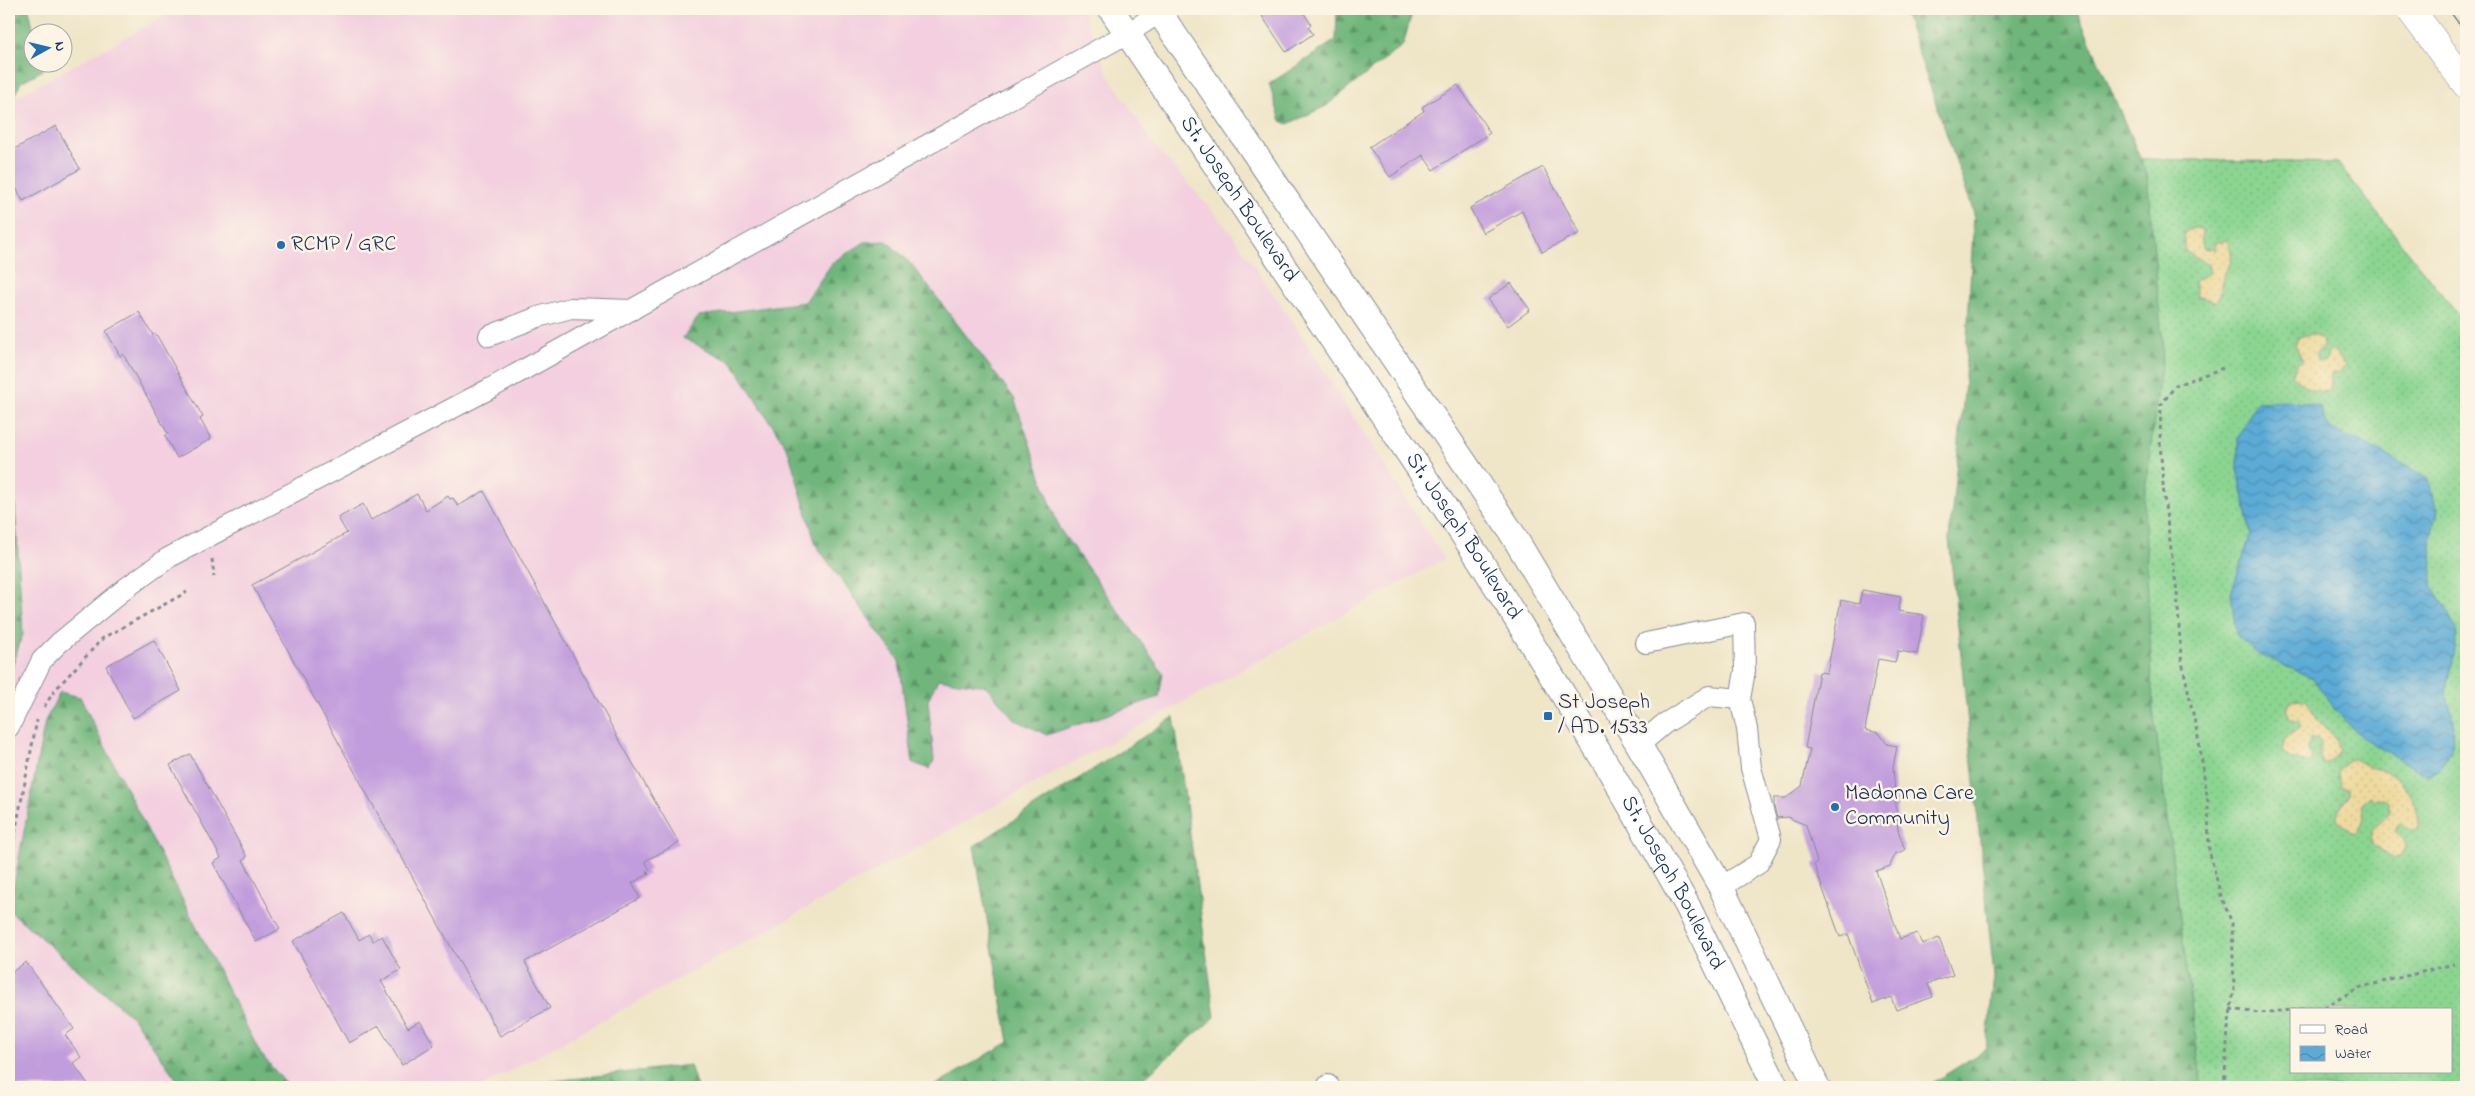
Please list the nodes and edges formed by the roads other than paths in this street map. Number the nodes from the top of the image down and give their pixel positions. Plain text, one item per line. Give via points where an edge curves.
1 (1111, 9) edge
2 (2410, 9) edge
3 (1158, 11) edge
4 (1128, 33) junction
5 (2466, 84) edge
6 (1350, 293) junction
7 (632, 310) junction
8 (1319, 317) junction
9 (489, 336) dead end
10 (1646, 643) dead end
11 (1740, 699) junction
12 (9, 727) edge
13 (1639, 745) junction
14 (1608, 767) junction
15 (1721, 887) junction
16 (1776, 1087) edge
17 (1817, 1087) edge

1 - 4 main road, St. Joseph Boulevard
2 - 5 highway
3 - 4 lane
3 - 6 main road, St. Joseph Boulevard
4 - 7 lane
4 - 8 main road, St. Joseph Boulevard
6 - 8 main road
6 - 13 main road, St. Joseph Boulevard via 1510,530
7 - 9 lane via 571,308 538,316
7 - 12 lane via 168,558 118,594 42,660
8 - 14 main road, St. Joseph Boulevard via 1480,560
10 - 11 lane via 1744,623 1745,671
11 - 13 lane via 1709,696 1664,724
11 - 15 lane via 1751,768 1771,839 1758,864
13 - 14 main road
13 - 15 main road, St. Joseph Boulevard
14 - 16 main road, St. Joseph Boulevard via 1687,905
15 - 17 main road, St. Joseph Boulevard

